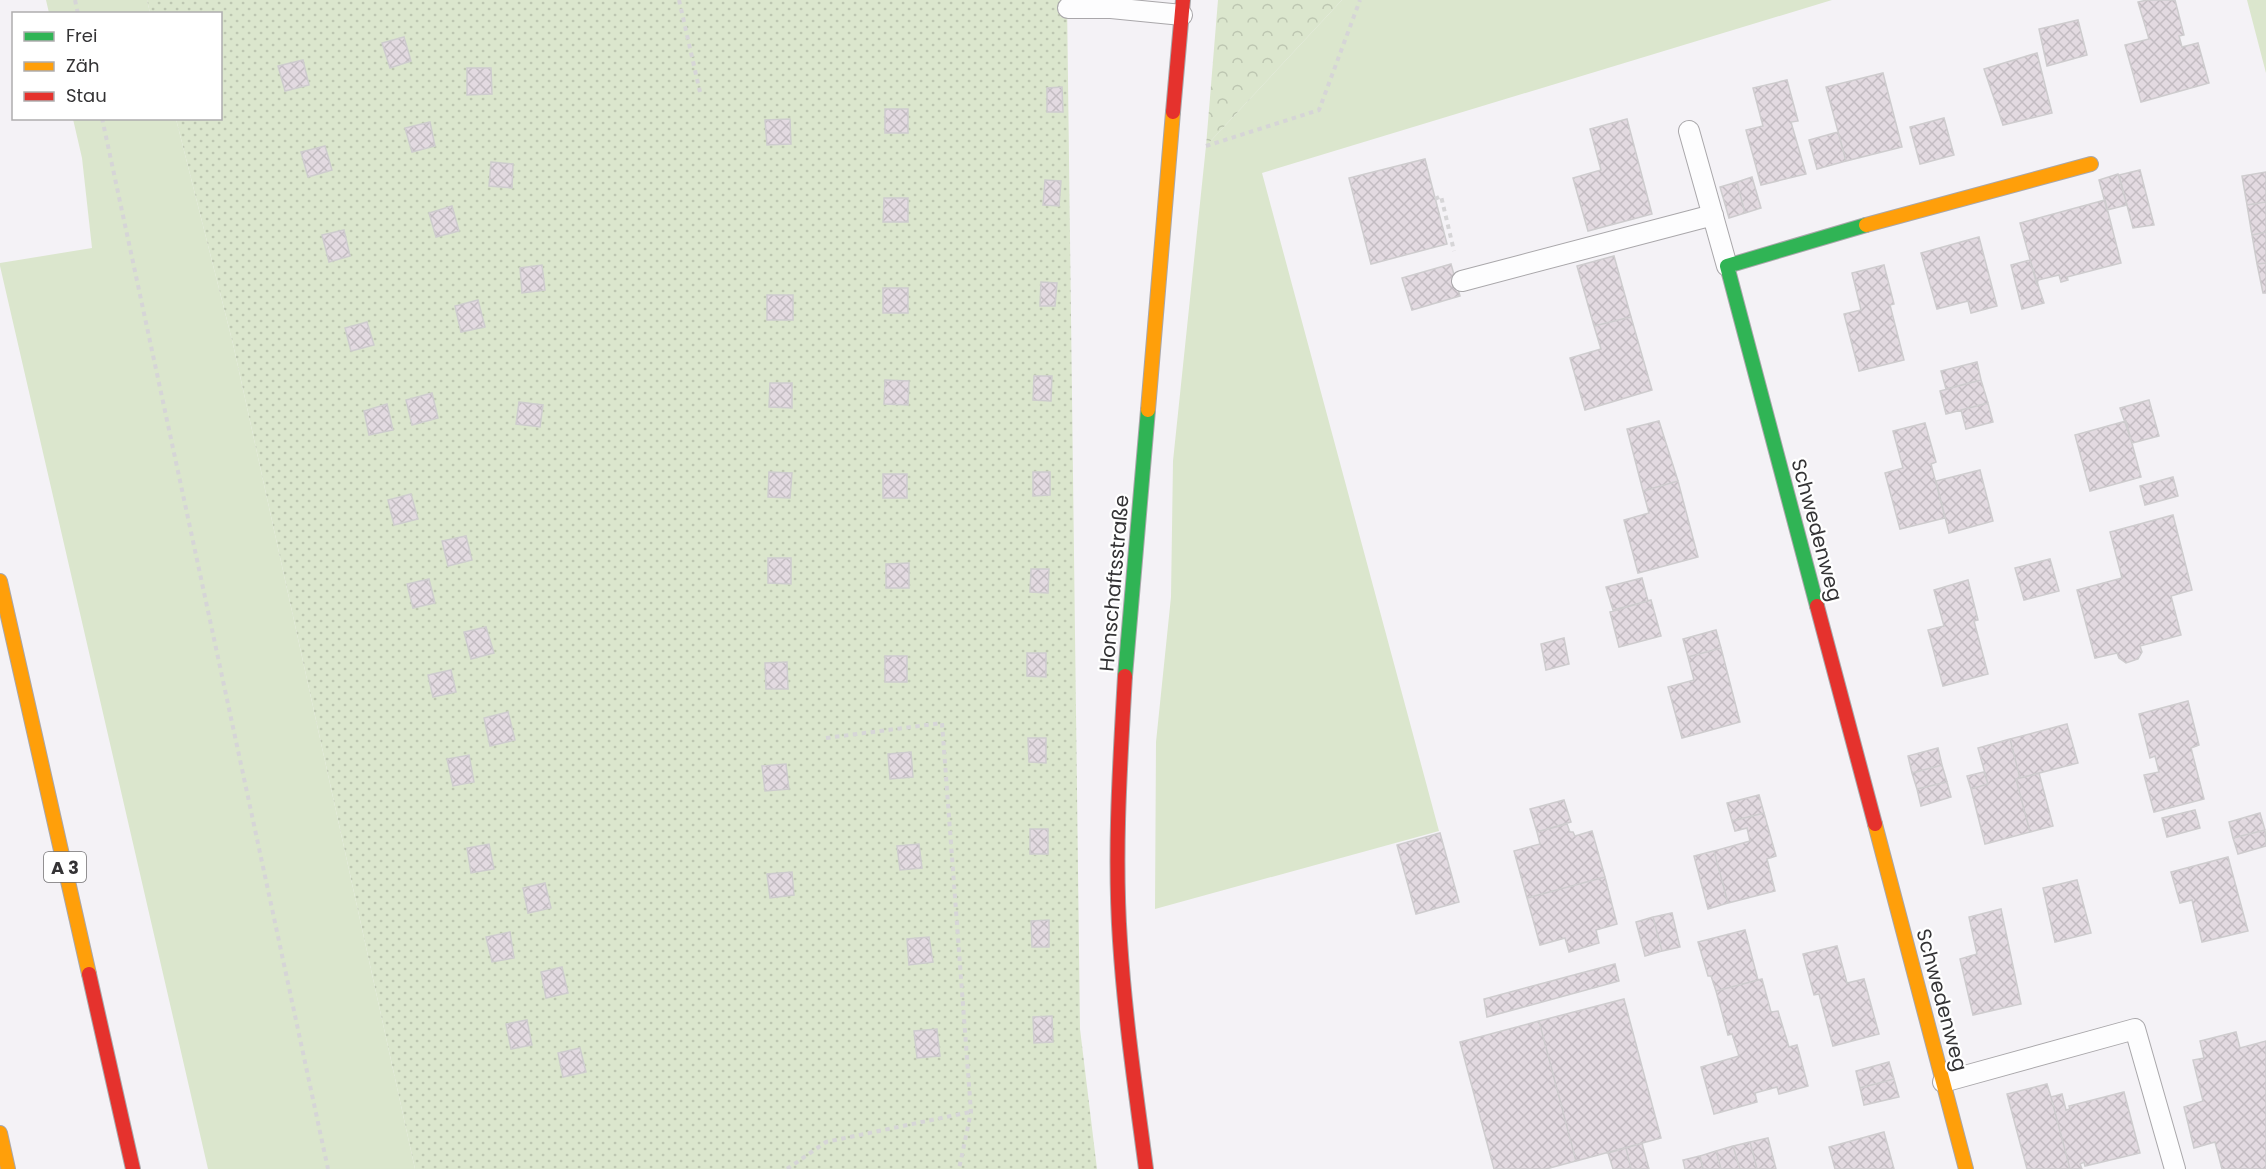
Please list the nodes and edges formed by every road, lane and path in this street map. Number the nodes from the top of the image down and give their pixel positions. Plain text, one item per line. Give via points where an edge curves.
1 (679, 0) edge
2 (1359, 0) edge
3 (1182, 7) edge
4 (1068, 8) dead end
5 (700, 92) dead end
6 (102, 120) edge
7 (1689, 131) dead end
8 (1206, 146) dead end
9 (2091, 164) dead end
10 (1435, 199) dead end
11 (1713, 215) junction
12 (1727, 266) junction
13 (1462, 281) joint
14 (0, 581) edge
15 (826, 738) dead end
16 (1943, 1082) junction
17 (971, 1112) junction
18 (0, 1133) edge
19 (8, 1169) edge
20 (133, 1169) edge
21 (328, 1169) edge
22 (787, 1169) edge
23 (959, 1169) edge
24 (1146, 1169) edge
25 (1966, 1169) edge
26 (2175, 1169) edge

1 - 5 path
2 - 8 path via 1320,110
3 - 4 lane
3 - 24 main road, Honschaftsstraße via 1125,675 1118,802 1122,960
6 - 21 path
7 - 11 lane
9 - 12 main road via 1908,212
10 - 13 path via 1441,196
11 - 12 lane
11 - 13 lane
12 - 16 main road, Schwedenweg
14 - 20 main road, A 3
15 - 17 path via 942,723
16 - 25 main road, Schwedenweg
16 - 26 lane via 2135,1029
17 - 22 path via 826,1142
17 - 23 path
18 - 19 main road

